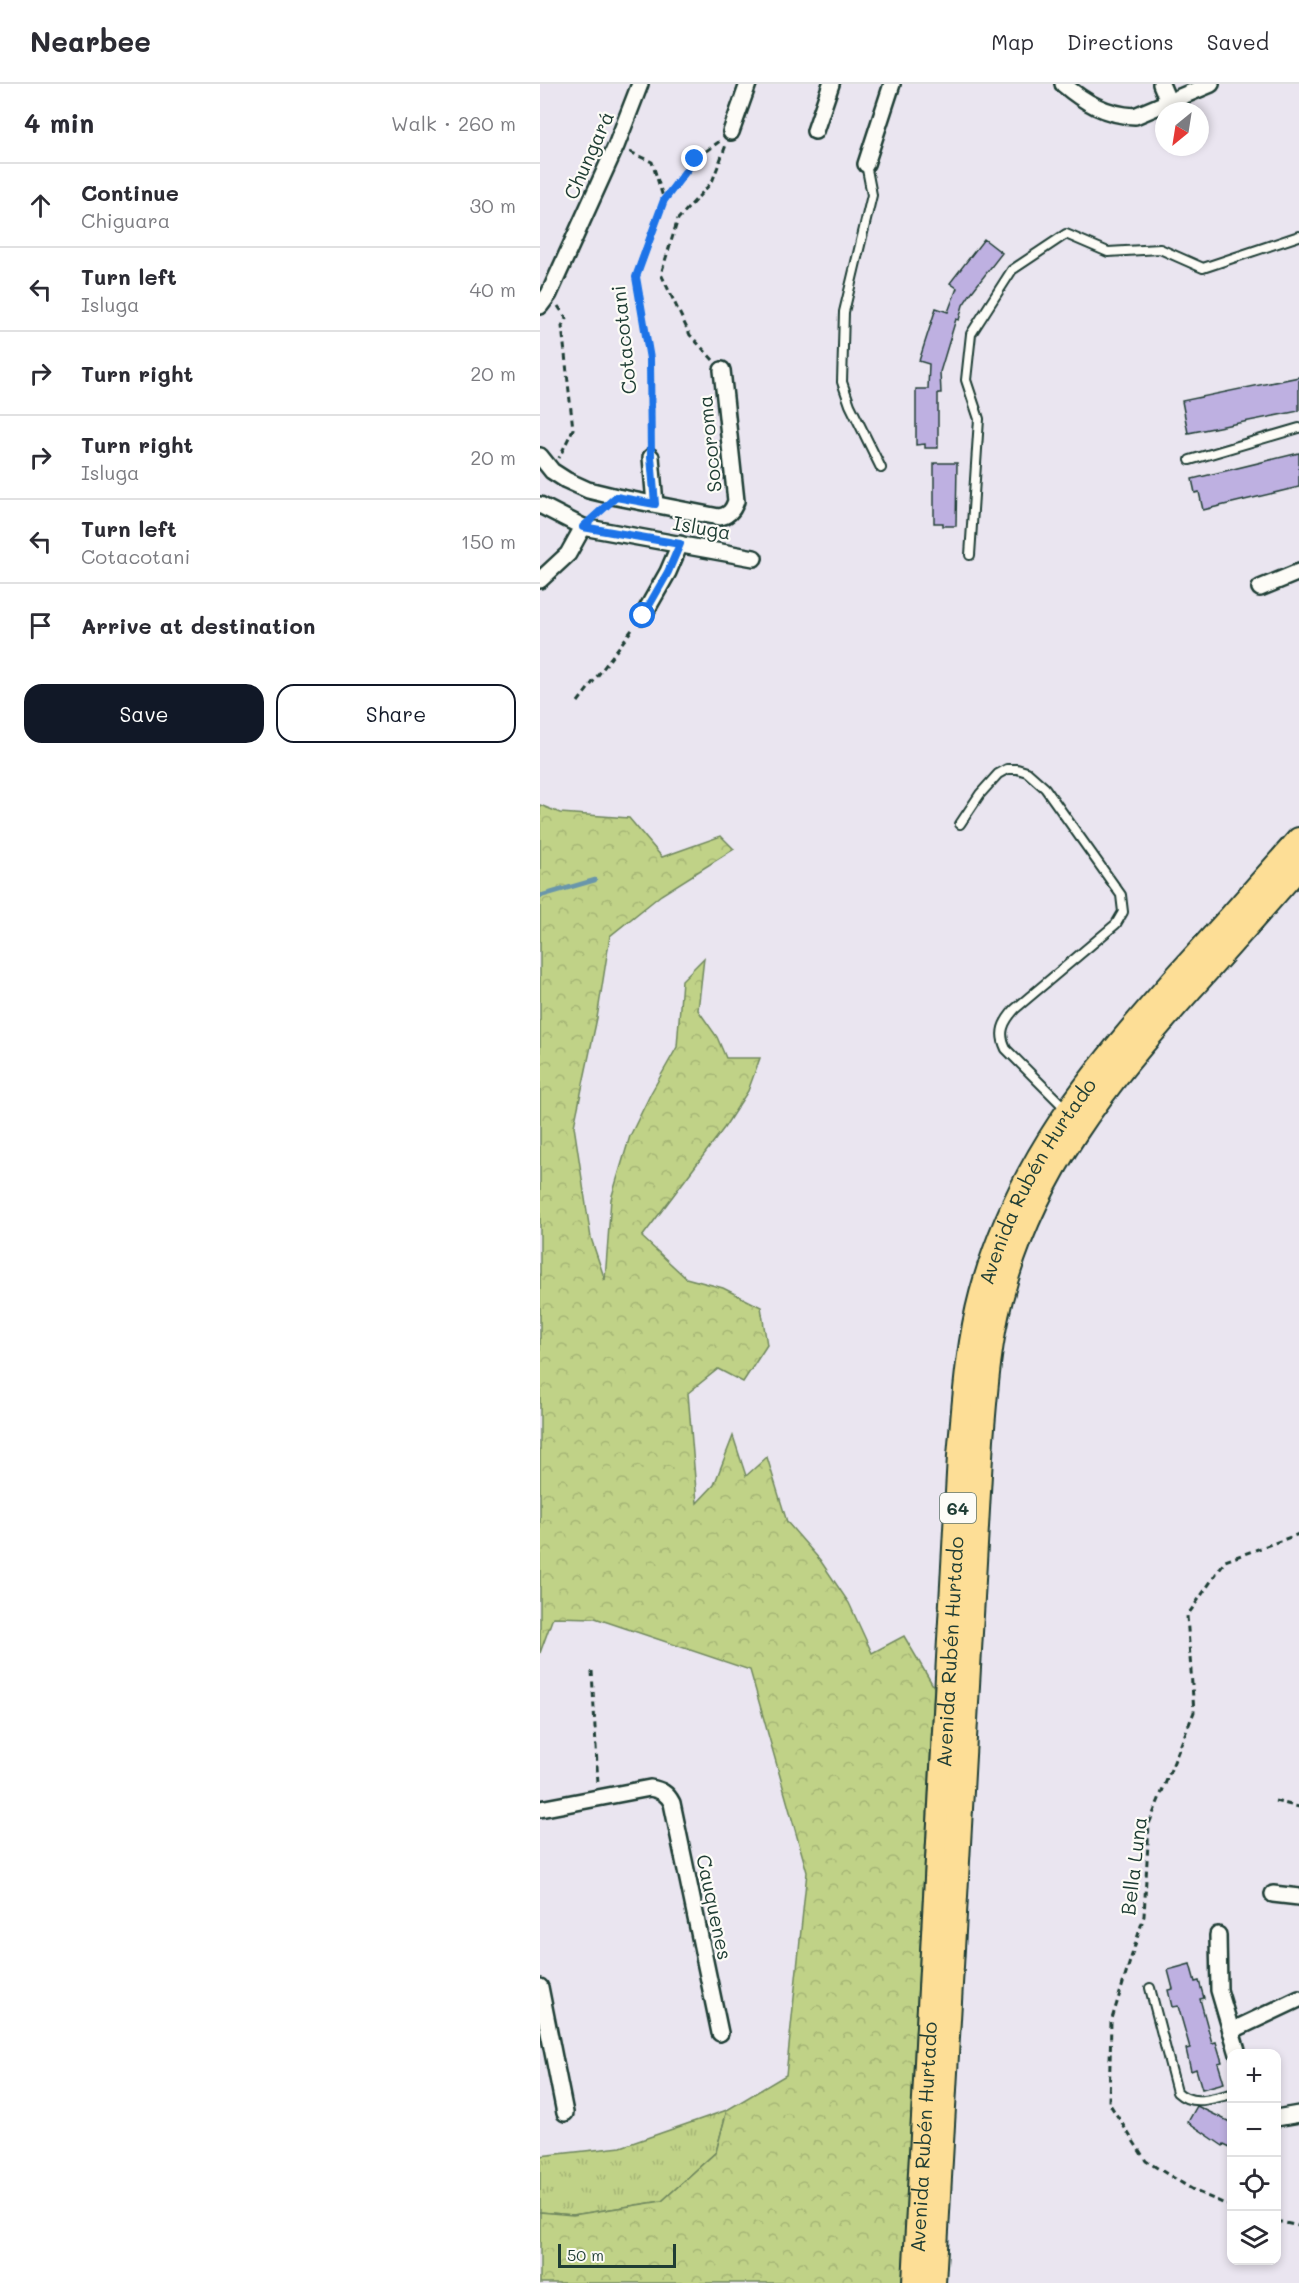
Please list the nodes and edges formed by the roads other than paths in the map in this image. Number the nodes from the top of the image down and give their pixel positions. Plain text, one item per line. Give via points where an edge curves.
1 (640, 84) edge
2 (748, 84) edge
3 (831, 84) edge
4 (892, 84) edge
5 (1063, 84) edge
6 (1161, 84) edge
7 (1211, 84) edge
8 (1169, 102) edge
9 (1171, 102) edge
10 (1155, 108) edge
11 (815, 131) dead end
12 (731, 132) road end
13 (866, 164) joint
14 (1299, 236) edge
15 (540, 306) edge
16 (722, 370) road end
17 (1299, 428) edge
18 (540, 456) edge
19 (651, 457) road end
20 (1190, 460) dead end
21 (880, 468) dead end
22 (540, 504) edge
23 (655, 504) junction
24 (730, 512) joint
25 (583, 527) junction
26 (680, 544) junction
27 (970, 555) dead end
28 (754, 558) dead end
29 (1299, 572) edge
30 (540, 580) edge
31 (1260, 588) dead end
32 (643, 616) road end
33 (960, 824) dead end
34 (1299, 840) edge
35 (1299, 866) edge
36 (1067, 1110) junction
37 (540, 1809) edge
38 (1273, 1894) dead end
39 (1299, 1897) edge
40 (1218, 1935) dead end
41 (540, 1986) edge
42 (1150, 1988) dead end
43 (1299, 1999) edge
44 (1231, 2031) junction
45 (720, 2033) dead end
46 (1236, 2049) edge
47 (1227, 2095) edge
48 (565, 2113) dead end
49 (1299, 2114) edge
50 (1281, 2117) edge
51 (915, 2283) edge
52 (933, 2283) edge

1 - 15 street, Chungará via 616,146
2 - 12 street
3 - 11 street
4 - 13 street
5 - 10 street via 1091,105 1121,115 1135,116
6 - 8 street
7 - 9 street
13 - 21 lane via 872,195 843,312 842,382
14 - 27 lane via 1203,267 1160,249 1108,252 1066,234 1012,270 971,334 966,380 980,419
16 - 24 street, Socoroma via 736,501
17 - 20 lane
18 - 23 street, Isluga via 552,471 588,490
19 - 23 street
22 - 25 street, Isluga
23 - 24 street, Isluga via 719,518
25 - 26 street, Isluga
25 - 30 street via 568,554
26 - 28 street, Isluga
26 - 32 street
29 - 31 street
33 - 36 lane via 998,774 1006,769 1027,772 1045,788 1121,895 1123,912 1116,924 1015,1009 1001,1032 1006,1049
34 - 36 highway, Avenida Rubén Hurtado / 64 via 1132,1028
35 - 52 highway, Avenida Rubén Hurtado / 64 via 1098,1097 1034,1206 1000,1296 989,1352 981,1439
36 - 51 highway, Avenida Rubén Hurtado / 64 via 1005,1225 982,1294 972,1345 960,1456
37 - 45 street, Cauquenes via 650,1788 664,1791 672,1803
38 - 39 street
40 - 44 street via 1219,1990
41 - 48 street
42 - 47 lane via 1177,2092 1194,2101
43 - 44 street
44 - 46 street
49 - 50 street

